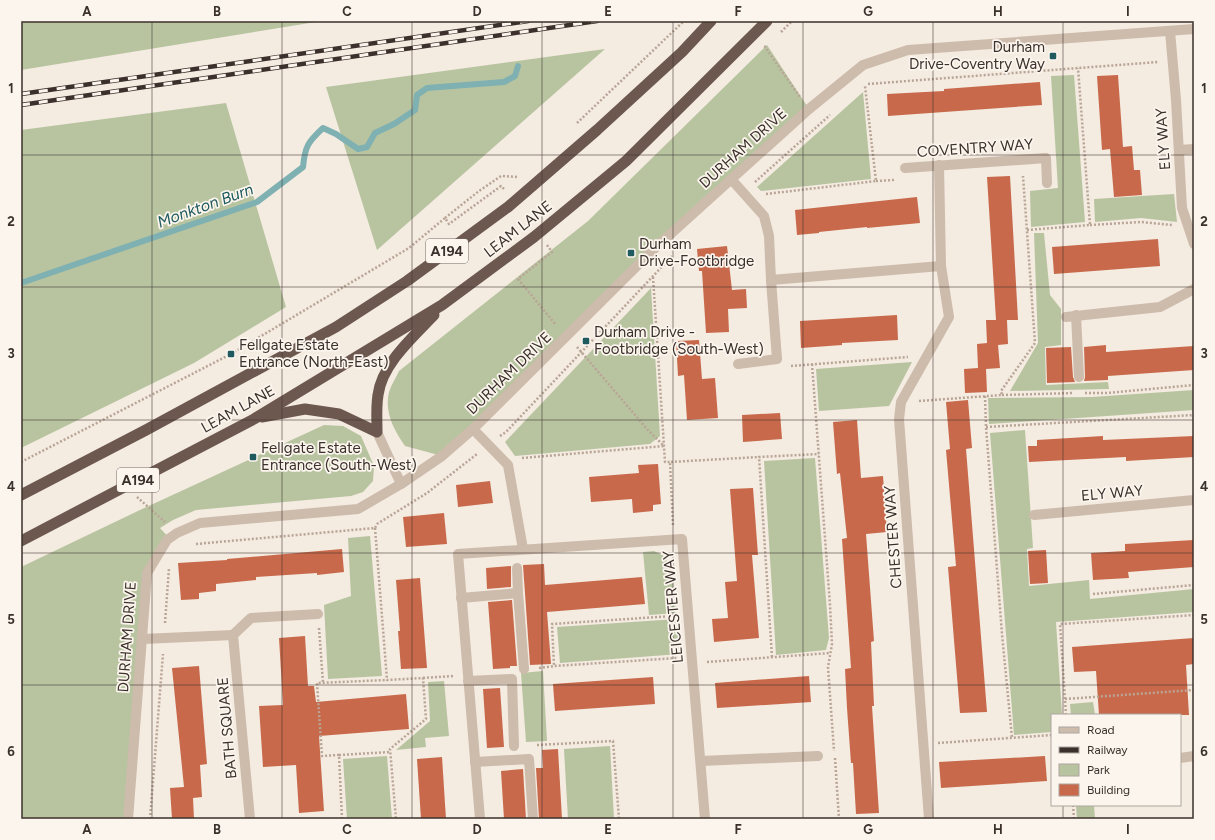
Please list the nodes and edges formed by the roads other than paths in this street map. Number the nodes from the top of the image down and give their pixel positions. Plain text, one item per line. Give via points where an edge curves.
1 (711, 21) edge
2 (767, 21) edge
3 (1194, 29) edge
4 (1170, 30) junction
5 (1194, 149) edge
6 (1179, 150) junction
7 (939, 165) junction
8 (904, 168) dead end
9 (731, 179) junction
10 (1047, 183) dead end
11 (1194, 244) edge
12 (942, 266) junction
13 (771, 280) junction
14 (1194, 289) edge
15 (442, 305) junction
16 (738, 364) dead end
17 (1079, 377) dead end
18 (254, 419) junction
19 (473, 429) junction
20 (376, 432) junction
21 (401, 484) junction
22 (21, 495) edge
23 (1194, 500) edge
24 (1034, 515) dead end
25 (21, 541) edge
26 (522, 549) junction
27 (517, 568) dead end
28 (518, 593) junction
29 (461, 598) junction
30 (318, 614) road end
31 (233, 635) junction
32 (142, 639) junction
33 (524, 669) dead end
34 (468, 678) junction
35 (514, 746) road end
36 (818, 756) dead end
37 (1194, 756) edge
38 (1181, 758) edge
39 (701, 761) junction
40 (475, 762) junction
41 (128, 819) edge
42 (250, 819) edge
43 (480, 819) edge
44 (533, 819) edge
45 (705, 819) edge
46 (929, 819) edge

1 - 22 highway, LEAM LANE / A194 via 682,52 603,125 508,207 407,281 336,327
2 - 15 highway, LEAM LANE / A194 via 626,162 534,237
3 - 4 street, DURHAM DRIVE
4 - 6 street, ELY WAY
4 - 9 street, DURHAM DRIVE via 908,50 863,65 808,109
5 - 6 street
6 - 11 street, ELY WAY via 1182,208
7 - 8 street, COVENTRY WAY
7 - 10 street, COVENTRY WAY via 1046,158
7 - 12 street, CHESTER WAY
9 - 13 street via 764,216 769,236
9 - 19 street, DURHAM DRIVE via 655,248
12 - 13 street
12 - 46 street, CHESTER WAY via 949,317 901,402 899,419
13 - 16 street via 777,359
14 - 17 street via 1160,307 1071,316
15 - 18 highway, LEAM LANE / A194
15 - 20 highway, A194 via 392,361 382,378 378,395
18 - 20 highway, A194 via 306,409 339,414
18 - 25 highway, LEAM LANE / A194
19 - 21 street, DURHAM DRIVE via 442,456
19 - 26 street via 508,465
20 - 21 street
21 - 32 street, DURHAM DRIVE via 358,510 200,523 177,533 167,540 147,573
23 - 24 street, ELY WAY
26 - 29 street, LEICESTER WAY via 458,554
26 - 39 street, LEICESTER WAY via 682,539
27 - 28 street
28 - 29 street
28 - 33 street
29 - 34 street, LEICESTER WAY
30 - 31 street via 251,618
31 - 32 street
31 - 42 street, BATH SQUARE
32 - 41 street, DURHAM DRIVE
34 - 35 street via 512,679
34 - 40 street, LEICESTER WAY
36 - 39 street
37 - 38 street
39 - 45 street, LEICESTER WAY
40 - 43 street, LEICESTER WAY
40 - 44 street via 529,759

